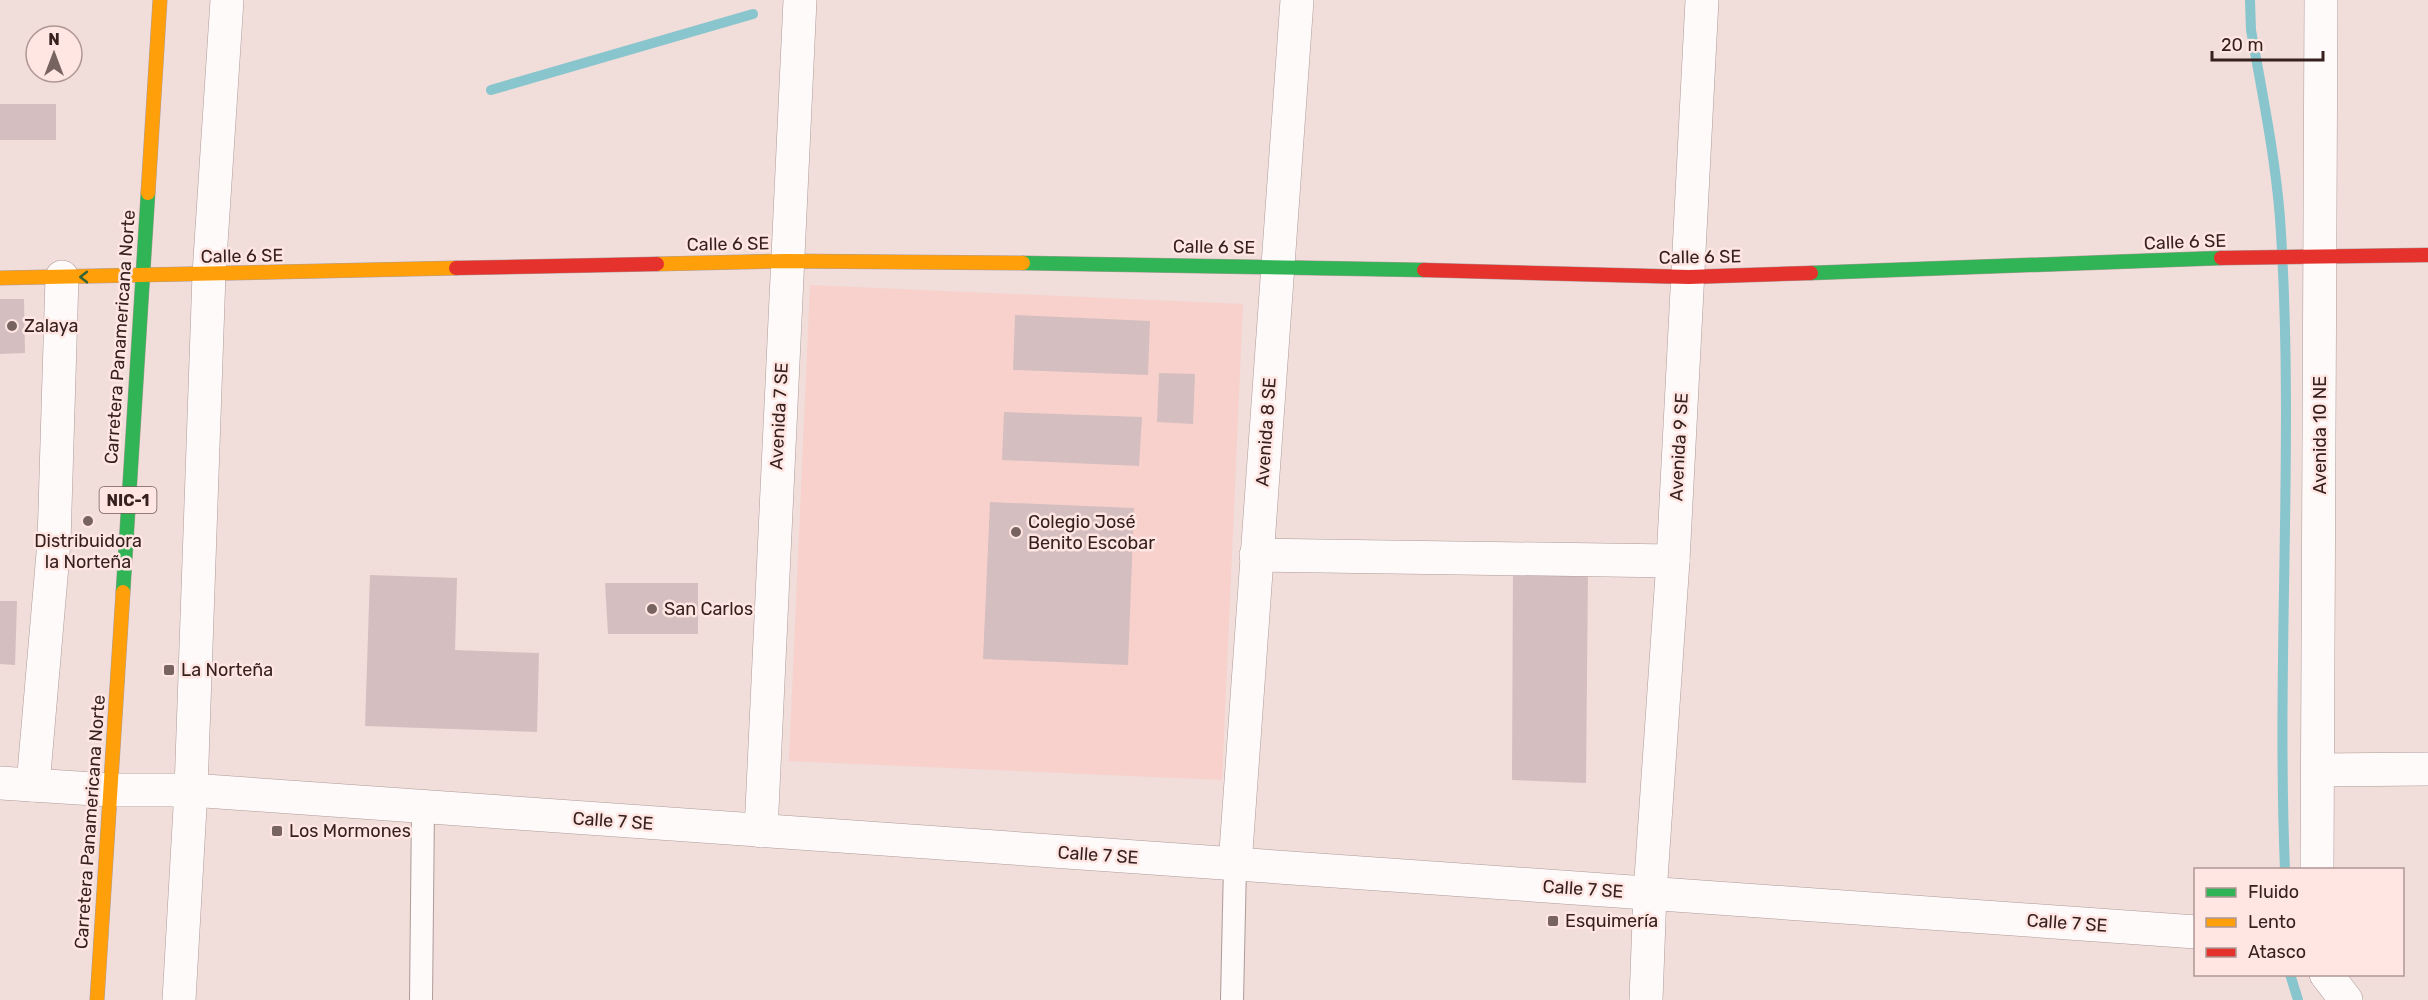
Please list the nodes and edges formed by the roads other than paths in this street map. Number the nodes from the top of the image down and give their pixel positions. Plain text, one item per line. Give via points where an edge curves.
1 (160, 0) edge
2 (227, 0) edge
3 (800, 0) edge
4 (1297, 0) edge
5 (1702, 0) edge
6 (2321, 0) edge
7 (2428, 255) edge
8 (2314, 257) junction
9 (786, 261) junction
10 (1278, 266) junction
11 (209, 274) junction
12 (142, 277) junction
13 (1689, 277) junction
14 (0, 278) edge
15 (62, 278) junction
16 (1256, 555) junction
17 (1673, 561) junction
18 (2428, 769) edge
19 (2318, 770) junction
20 (0, 783) edge
21 (33, 785) junction
22 (110, 790) junction
23 (191, 790) junction
24 (423, 808) junction
25 (761, 831) junction
26 (1235, 865) junction
27 (2317, 868) edge
28 (1650, 893) junction
29 (2194, 932) edge
30 (2327, 976) edge
31 (96, 1000) edge
32 (179, 1000) edge
33 (421, 1000) edge
34 (1232, 1000) edge
35 (1646, 1000) edge
36 (2346, 1000) edge

1 - 12 main road, Carretera Panamericana Norte / NIC-1
2 - 11 street
3 - 9 street, Avenida 7 SE
4 - 10 street, Avenida 8 SE
5 - 13 street, Avenida 9 SE
6 - 8 street, Avenida 10 NE
7 - 8 main road, Calle 6 SE
8 - 13 main road, Calle 6 SE
8 - 19 street, Avenida 10 NE
9 - 10 main road, Calle 6 SE
9 - 11 main road, Calle 6 SE
9 - 25 street, Avenida 7 SE
10 - 13 main road, Calle 6 SE
10 - 16 street, Avenida 8 SE
11 - 12 main road, Calle 6 SE
11 - 23 street
12 -> 15 main road, Calle 6 SE
12 - 22 main road, Carretera Panamericana Norte / NIC-1
13 - 17 street, Avenida 9 SE
14 - 15 main road, Calle 6 SE
15 - 21 street via 54,542
16 - 17 street
16 - 26 street, Avenida 8 SE
17 - 28 street, Avenida 9 SE
18 - 19 street
19 - 27 street, Avenida 10 NE
20 - 21 street, Calle 7 SE
21 - 22 street, Calle 7 SE
22 - 23 street, Calle 7 SE
22 - 31 main road, Carretera Panamericana Norte / NIC-1
23 - 24 street, Calle 7 SE
23 - 32 street
24 - 25 street, Calle 7 SE
24 - 33 lane
25 - 26 street, Calle 7 SE
26 - 28 street, Calle 7 SE
26 - 34 lane
28 - 29 street, Calle 7 SE
28 - 35 street, Avenida 9 SE
30 - 36 street

